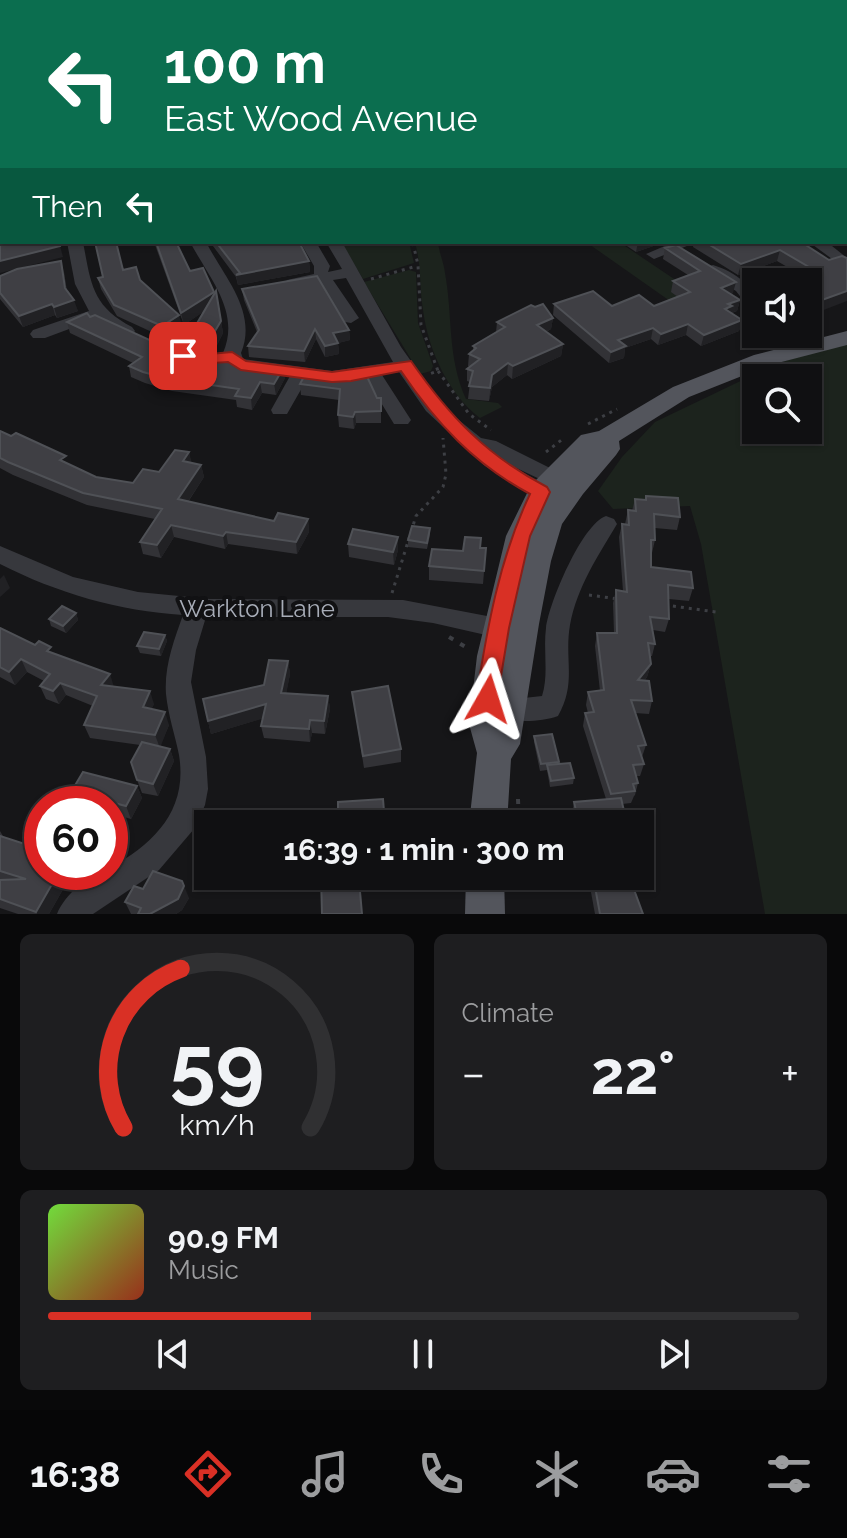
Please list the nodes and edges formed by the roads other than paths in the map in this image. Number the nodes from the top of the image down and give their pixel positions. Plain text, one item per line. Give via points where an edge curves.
1 (75, 244) edge
2 (199, 244) edge
3 (309, 244) edge
4 (335, 244) edge
5 (681, 244) edge
6 (685, 244) edge
7 (820, 244) edge
8 (654, 254) dead end
9 (847, 265) edge
10 (358, 276) junction
11 (323, 277) junction
12 (282, 285) edge
13 (742, 288) edge
14 (97, 313) junction
15 (351, 318) dead end
16 (39, 334) dead end
17 (847, 338) edge
18 (822, 339) edge
19 (148, 341) edge
20 (783, 348) edge
21 (413, 370) junction
22 (301, 373) junction
23 (372, 373) junction
24 (280, 410) dead end
25 (401, 420) dead end
26 (557, 490) junction
27 (606, 524) dead end
28 (0, 554) edge
29 (197, 609) junction
30 (510, 631) junction
31 (507, 709) junction
32 (494, 753) junction
33 (489, 810) edge
34 (485, 890) edge
35 (72, 914) edge
36 (485, 914) edge

1 - 14 street via 72,262
2 - 22 street via 235,294 240,332 223,358
3 - 11 street
4 - 10 street
5 - 8 street
6 - 13 street
7 - 9 street
10 - 11 street
10 - 21 street
11 - 12 street
11 - 15 street
14 - 16 street
14 - 19 street
17 - 18 main road
20 - 26 main road via 681,392 606,438 607,449
21 - 23 street
21 - 26 street via 436,410 479,453 505,473
22 - 23 street
22 - 24 street
23 - 25 street
26 - 30 main road
27 - 31 street via 558,623 557,698 549,708
28 - 29 street, Warkton Lane via 110,597
29 - 30 street, Warkton Lane via 389,608
29 - 35 street via 181,662 179,693 194,783 187,815 144,864
30 - 31 main road
30 - 32 main road via 486,724
31 - 32 main road via 503,744
32 - 33 main road
34 - 36 main road

